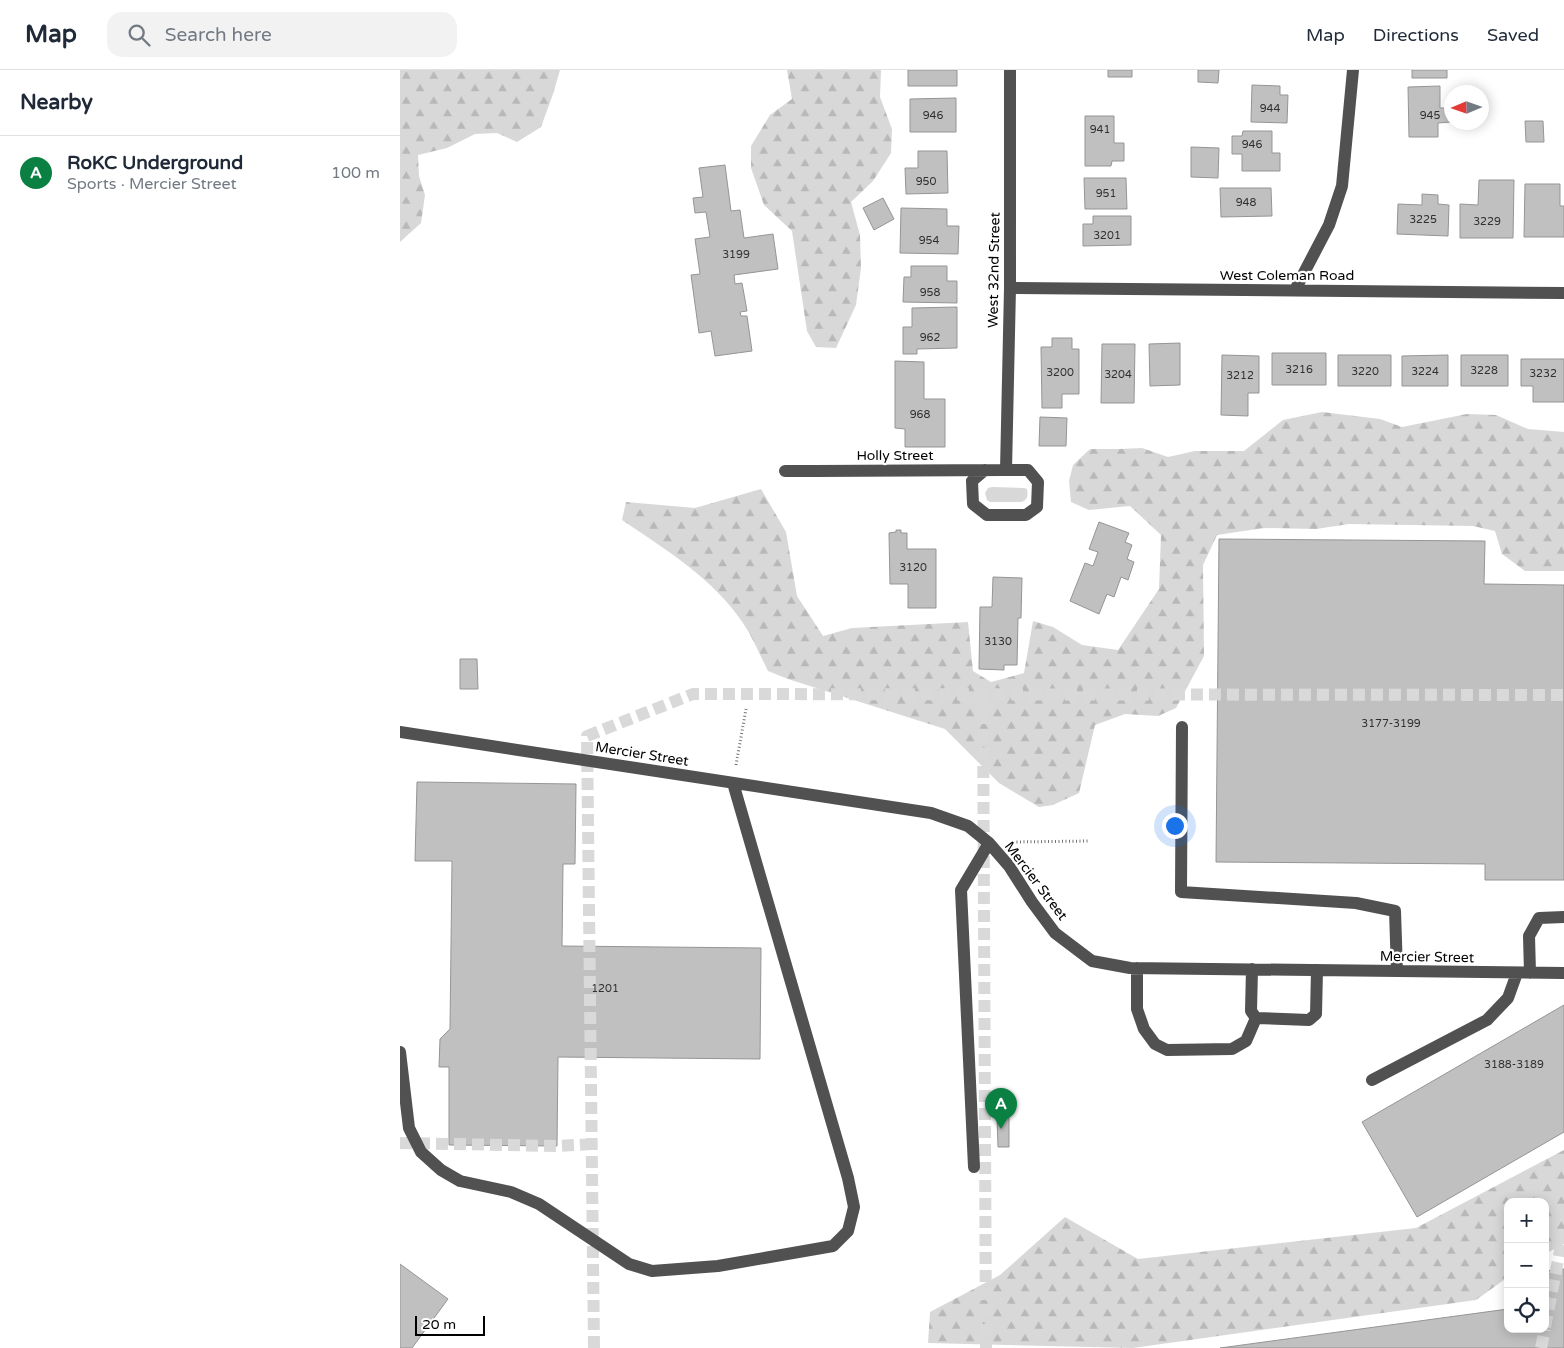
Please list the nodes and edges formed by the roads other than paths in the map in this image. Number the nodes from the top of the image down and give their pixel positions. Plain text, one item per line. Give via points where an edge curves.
1 (1010, 70) edge
2 (1353, 70) edge
3 (1010, 288) junction
4 (1294, 290) junction
5 (1564, 293) edge
6 (984, 470) junction
7 (1006, 470) junction
8 (785, 471) dead end
9 (1182, 728) dead end
10 (400, 732) edge
11 (733, 782) junction
12 (988, 843) junction
13 (1564, 917) edge
14 (1137, 968) junction
15 (1252, 969) junction
16 (1317, 970) junction
17 (1397, 971) junction
18 (1524, 973) junction
19 (1564, 973) edge
20 (1256, 1018) junction
21 (400, 1052) edge
22 (1372, 1080) dead end
23 (405, 1126) edge
24 (974, 1167) dead end

1 - 3 street, West 32nd Street
2 - 4 street via 1342,186 1330,225
3 - 4 street, West Coleman Road
3 - 7 street, West 32nd Street
4 - 5 street, West Coleman Road
6 - 7 street, Holly Street
6 - 7 street via 972,481 973,504 987,515 1026,515 1037,507 1038,482 1028,470
6 - 8 street, Holly Street
9 - 17 street via 1181,892 1356,904 1395,911
10 - 11 street, Mercier Street
11 - 12 street, Mercier Street via 932,813 968,826
11 - 23 street via 848,1178 854,1207 848,1231 833,1246 718,1266 652,1271 629,1264 539,1204 511,1192 460,1181 441,1170 420,1152
12 - 14 street, Mercier Street via 1009,866 1055,933 1092,961
12 - 24 street via 961,890
13 - 18 street via 1539,918 1529,936
14 - 15 street, Mercier Street
14 - 20 street via 1137,1008 1144,1029 1155,1044 1167,1050 1232,1049 1246,1041
15 - 16 street, Mercier Street
15 - 20 street via 1252,1011
16 - 17 street, Mercier Street
16 - 20 street via 1316,1014 1309,1020
17 - 18 street, Mercier Street
18 - 19 street, Mercier Street
18 - 22 street via 1508,998 1487,1020
21 - 23 street

